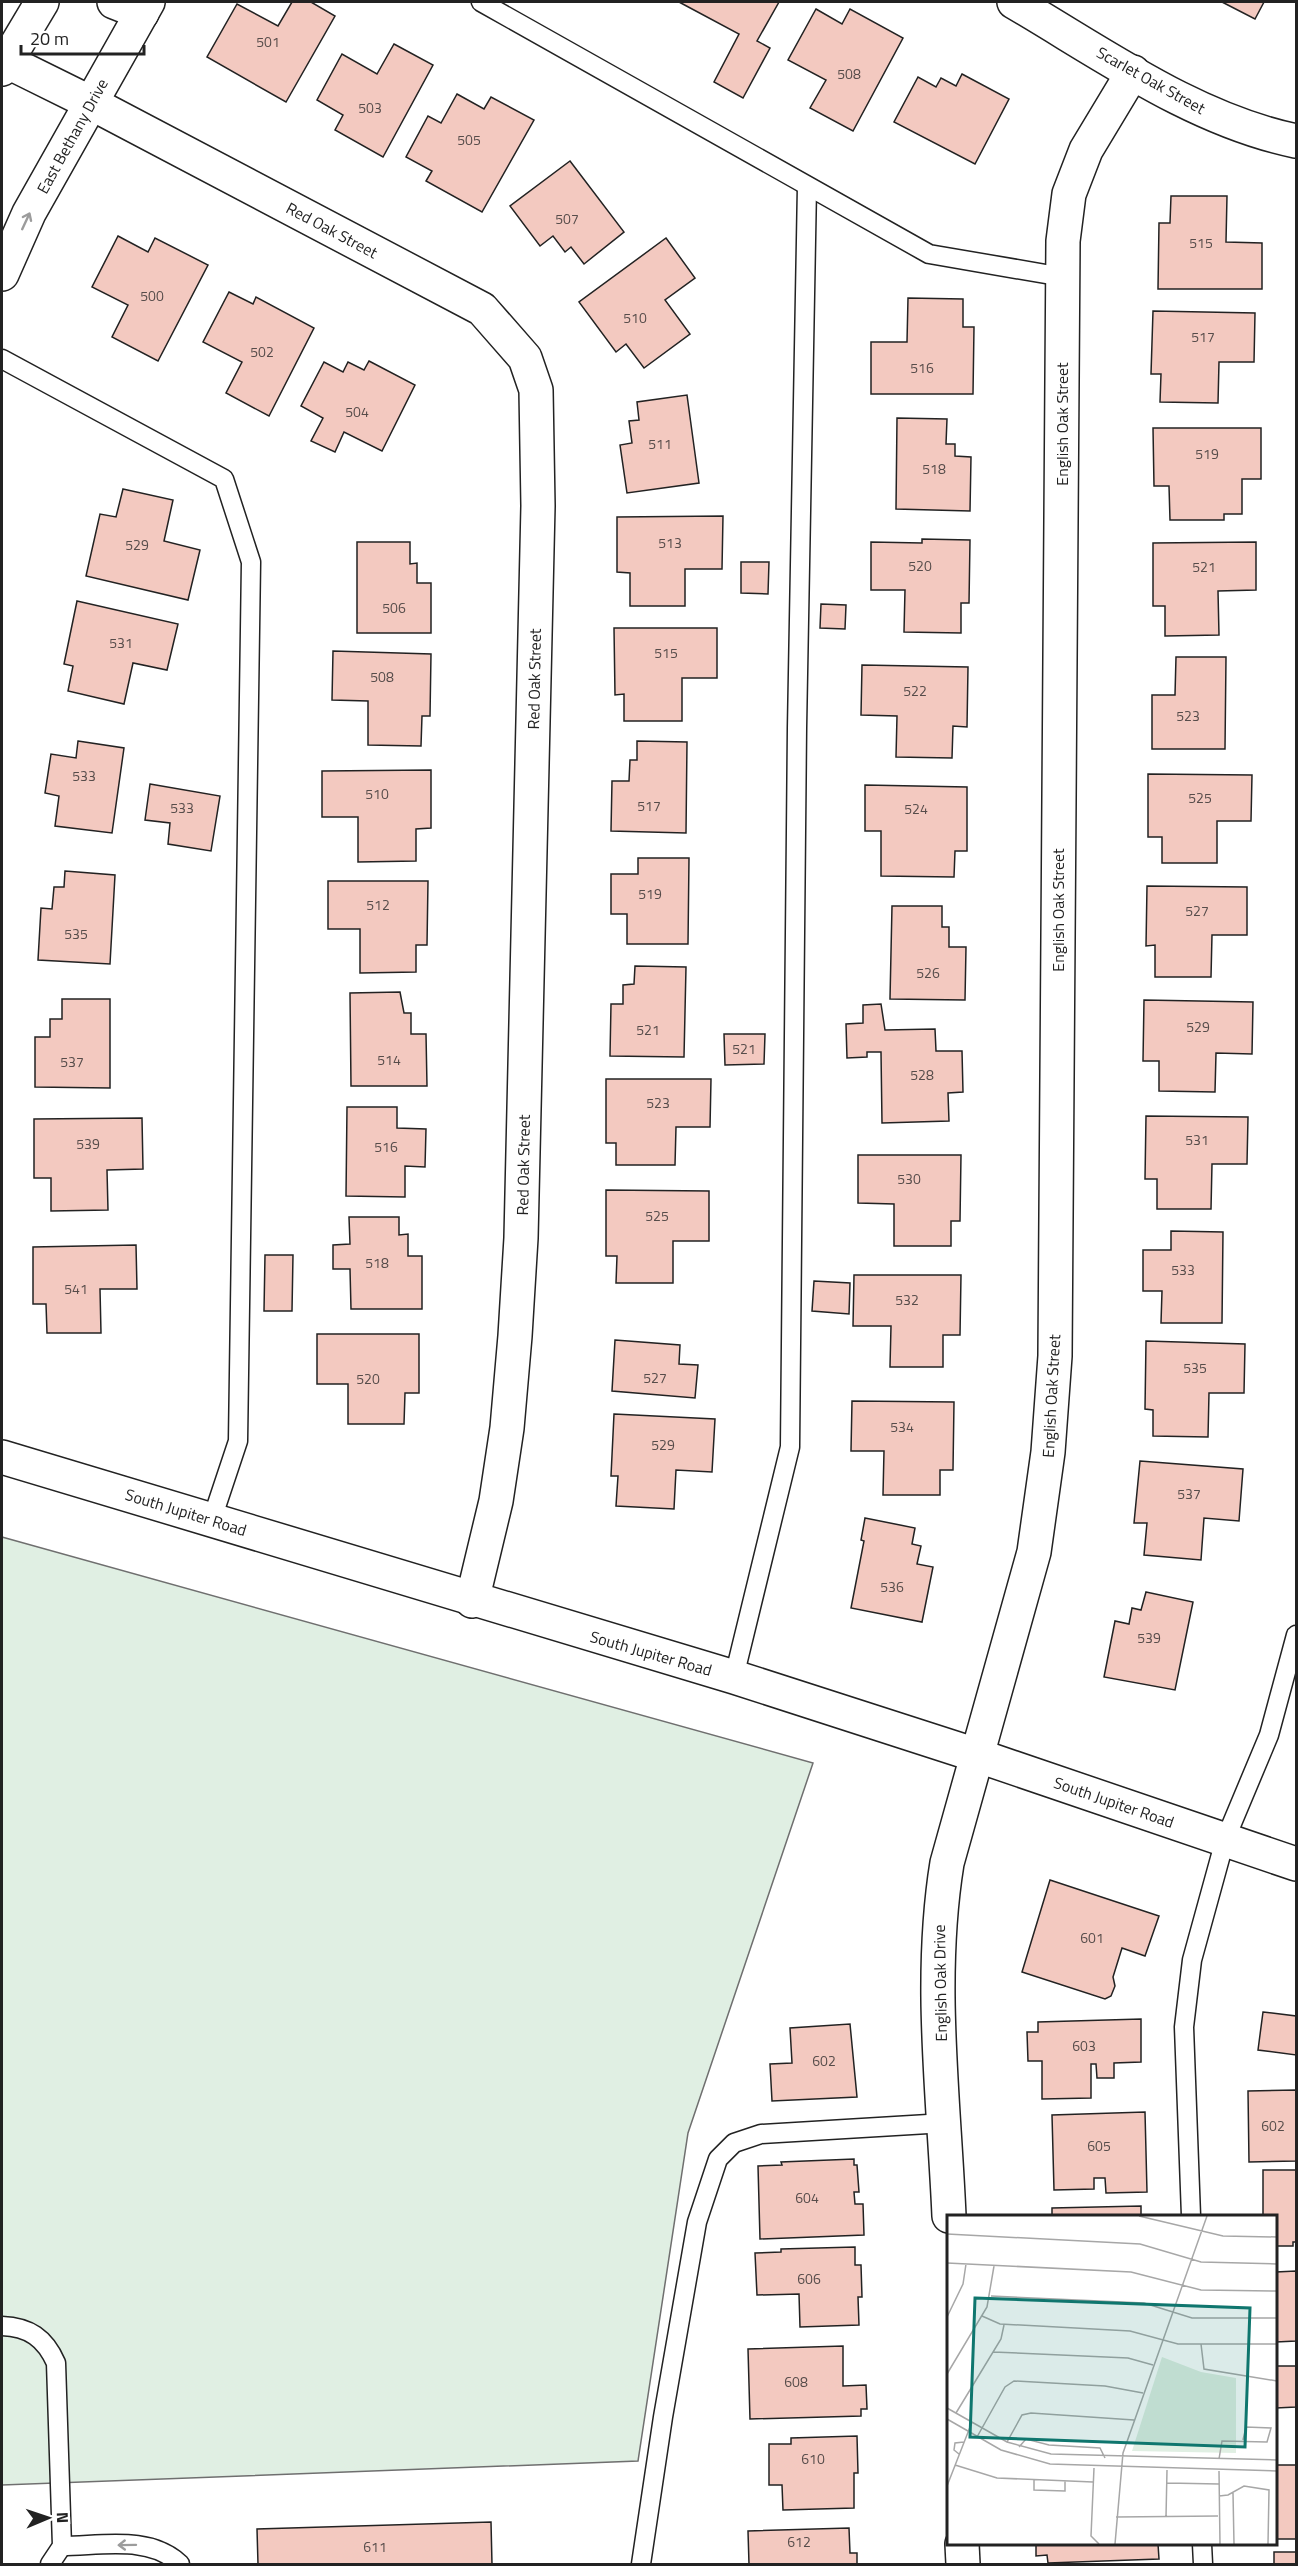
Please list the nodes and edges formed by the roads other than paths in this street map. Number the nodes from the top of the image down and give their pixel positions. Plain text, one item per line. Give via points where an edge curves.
1 (42, 2) edge
2 (481, 2) edge
3 (1014, 2) edge
4 (135, 5) edge
5 (4, 65) edge
6 (1133, 72) junction
7 (91, 103) junction
8 (1296, 141) edge
9 (807, 186) junction
10 (2, 274) edge
11 (1063, 277) junction
12 (2, 358) edge
13 (2, 1457) edge
14 (212, 1518) junction
15 (472, 1601) junction
16 (1296, 1635) edge
17 (734, 1677) junction
18 (976, 1755) junction
19 (1225, 1840) junction
20 (1296, 1864) edge
21 (945, 2123) junction
22 (949, 2215) edge
23 (1191, 2215) edge
24 (2, 2326) edge
25 (962, 2545) edge
26 (1202, 2545) edge
27 (62, 2547) junction
28 (50, 2565) edge
29 (180, 2565) edge
30 (640, 2565) edge
31 (963, 2565) edge
32 (1203, 2565) edge

1 - 5 street
2 - 9 lane
3 - 6 street, Scarlet Oak Street
4 - 7 street, East Bethany Drive
5 - 7 street, Red Oak Street
6 - 8 street, Scarlet Oak Street via 1221,118
6 - 11 street, English Oak Street via 1086,150 1069,194
10 -> 7 street, East Bethany Drive via 29,213
7 - 15 street, Red Oak Street via 482,309 525,358 536,390 538,506 521,1238 507,1428 496,1501
9 - 11 lane via 929,254
9 - 17 lane via 790,1447
11 - 18 street, English Oak Street via 1055,1356 1048,1452 1034,1552
12 - 14 lane via 224,479 251,562 238,1440
13 - 14 street, South Jupiter Road
14 - 15 street, South Jupiter Road
15 - 17 street, South Jupiter Road
16 - 19 lane via 1269,1735
17 - 18 street, South Jupiter Road
18 - 19 street, South Jupiter Road
18 - 21 street, English Oak Drive via 947,1863 940,1908 937,1975
19 - 20 street, South Jupiter Road
19 - 23 lane via 1192,1960 1184,2027
21 - 22 street, English Oak Drive
21 - 30 lane via 761,2134 734,2143 718,2159 697,2222
24 - 27 lane via 22,2328 37,2336 49,2347 56,2363
25 - 31 street
26 - 32 lane
27 - 28 lane
29 -> 27 lane via 154,2547

